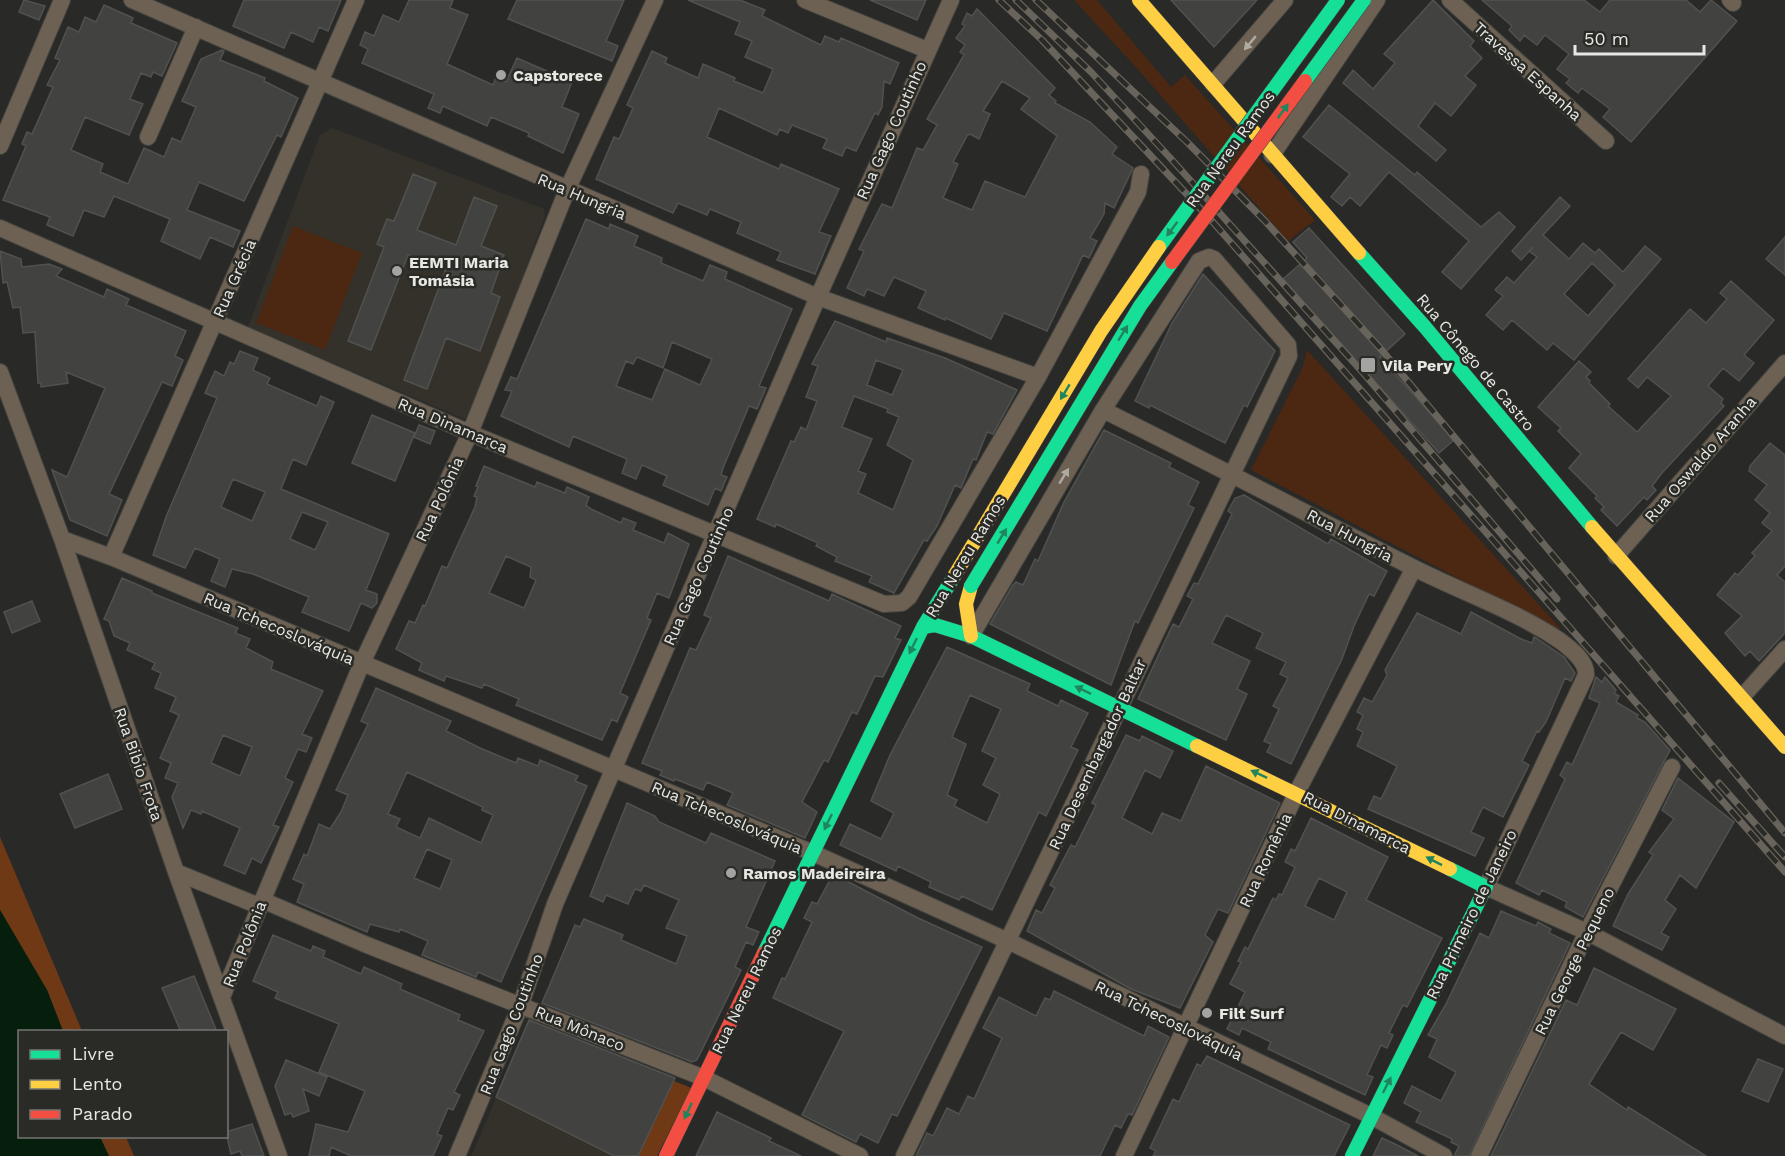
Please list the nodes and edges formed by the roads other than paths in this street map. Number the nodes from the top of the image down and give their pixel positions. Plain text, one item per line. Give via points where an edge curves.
1 (62, 0) edge
2 (132, 0) edge
3 (356, 0) edge
4 (655, 0) edge
5 (805, 0) edge
6 (951, 0) edge
7 (1139, 0) edge
8 (1285, 0) edge
9 (1338, 0) edge
10 (1364, 0) edge
11 (1377, 0) edge
12 (1450, 0) edge
13 (196, 27) junction
14 (927, 50) junction
15 (321, 81) junction
16 (1213, 84) junction
17 (148, 137) dead end
18 (1606, 141) dead end
19 (0, 146) edge
20 (1272, 155) junction
21 (1141, 174) dead end
22 (567, 190) junction
23 (0, 228) edge
24 (818, 297) junction
25 (215, 322) junction
26 (1785, 363) edge
27 (0, 372) edge
28 (1038, 377) junction
29 (1103, 410) junction
30 (470, 433) junction
31 (1231, 472) junction
32 (717, 533) junction
33 (62, 539) junction
34 (1616, 556) junction
35 (111, 557) junction
36 (1414, 568) junction
37 (909, 597) joint
38 (923, 627) junction
39 (971, 636) junction
40 (1785, 649) edge
41 (362, 663) junction
42 (1586, 671) joint
43 (1742, 697) junction
44 (1119, 707) junction
45 (1785, 747) edge
46 (1672, 767) dead end
47 (613, 769) junction
48 (1297, 792) junction
49 (813, 853) junction
50 (176, 872) junction
51 (1486, 887) junction
52 (260, 903) junction
53 (1587, 932) junction
54 (1008, 941) junction
55 (222, 997) junction
56 (521, 1004) junction
57 (1185, 1028) junction
58 (1785, 1036) edge
59 (704, 1078) junction
60 (1371, 1116) junction
61 (279, 1156) edge
62 (457, 1156) edge
63 (666, 1156) edge
64 (860, 1156) edge
65 (904, 1156) edge
66 (1124, 1156) edge
67 (1352, 1156) edge
68 (1444, 1156) edge
69 (1479, 1156) edge

1 - 19 street
2 - 13 street, Rua Hungria
3 - 15 street, Rua Grécia
4 - 22 street, Rua Polônia
5 - 14 street
6 - 14 street, Rua Gago Coutinho
7 - 16 street, Rua Cônego de Castro
8 -> 16 street
9 -> 38 street, Rua Nereu Ramos, bridge via 1101,331
39 -> 10 street, Rua Nereu Ramos, bridge via 966,611 971,586 1140,306
11 - 20 street
12 - 18 street, Travessa Espanha
13 - 15 street, Rua Hungria
13 - 17 street
14 - 24 street, Rua Gago Coutinho
15 - 22 street, Rua Hungria
15 - 25 street, Rua Grécia
16 - 20 street, Rua Cônego de Castro
20 - 34 street, Rua Cônego de Castro via 1425,327
21 - 28 street, Rua Nereu Ramos via 1138,192
22 - 24 street, Rua Hungria
22 - 30 street, Rua Polônia
23 - 25 street, Rua Dinamarca
24 - 28 street, Rua Hungria
24 - 32 street, Rua Gago Coutinho
25 - 30 street, Rua Dinamarca
25 - 35 street, Rua Grécia
26 - 34 street, Rua Oswaldo Aranha
27 - 33 street, Rua Bibio Frota
28 - 37 street, Rua Nereu Ramos
29 - 31 street, Rua Hungria
29 - 31 street, Rua Desembargador Baltar via 1199,261 1214,259 1288,345 1289,352
39 -> 29 street
30 - 32 street, Rua Dinamarca
30 - 41 street, Rua Polônia
31 - 36 street, Rua Hungria
31 - 44 street, Rua Desembargador Baltar
32 - 37 street, Rua Dinamarca via 884,604 902,603
32 - 47 street, Rua Gago Coutinho
33 - 35 street, Rua Tchecoslováquia
33 - 50 street, Rua Bibio Frota
34 - 43 street, Rua Cônego de Castro
35 - 41 street, Rua Tchecoslováquia
36 - 42 street, Rua Hungria via 1520,617 1579,657
36 - 48 street, Rua Romênia
38 - 39 street, Rua Dinamarca via 935,625
38 -> 49 street, Rua Nereu Ramos
44 -> 39 street, Rua Dinamarca
40 - 43 street
41 - 47 street, Rua Tchecoslováquia
41 - 52 street, Rua Polônia
42 - 51 street, Rua Primeiro de Janeiro
43 - 45 street, Rua Cônego de Castro
48 -> 44 street, Rua Dinamarca
44 - 54 street, Rua Desembargador Baltar
46 - 53 street, Rua George Pequeno
47 - 49 street, Rua Tchecoslováquia
47 - 56 street, Rua Gago Coutinho via 555,904
51 -> 48 street, Rua Dinamarca
48 - 57 street, Rua Romênia
49 - 54 street, Rua Tchecoslováquia
49 - 59 street, Rua Nereu Ramos
50 - 52 street, Rua Mônaco
50 - 55 street, Rua Bibio Frota
51 - 53 street, Rua Dinamarca
60 -> 51 street, Rua Primeiro de Janeiro
52 - 55 street, Rua Polônia
52 - 56 street, Rua Mônaco
53 - 58 street, Rua Dinamarca
53 - 69 street, Rua George Pequeno
54 - 57 street, Rua Tchecoslováquia
54 - 65 street, Rua Desembargador Baltar
55 - 61 street, Rua Bibio Frota
56 - 59 street, Rua Mônaco
56 - 62 street, Rua Gago Coutinho
57 - 60 street, Rua Tchecoslováquia
57 - 66 street, Rua Romênia
59 -> 63 street, Rua Nereu Ramos
59 - 64 street, Rua Mônaco
60 - 67 street, Rua Primeiro de Janeiro
60 - 68 street, Rua Tchecoslováquia

